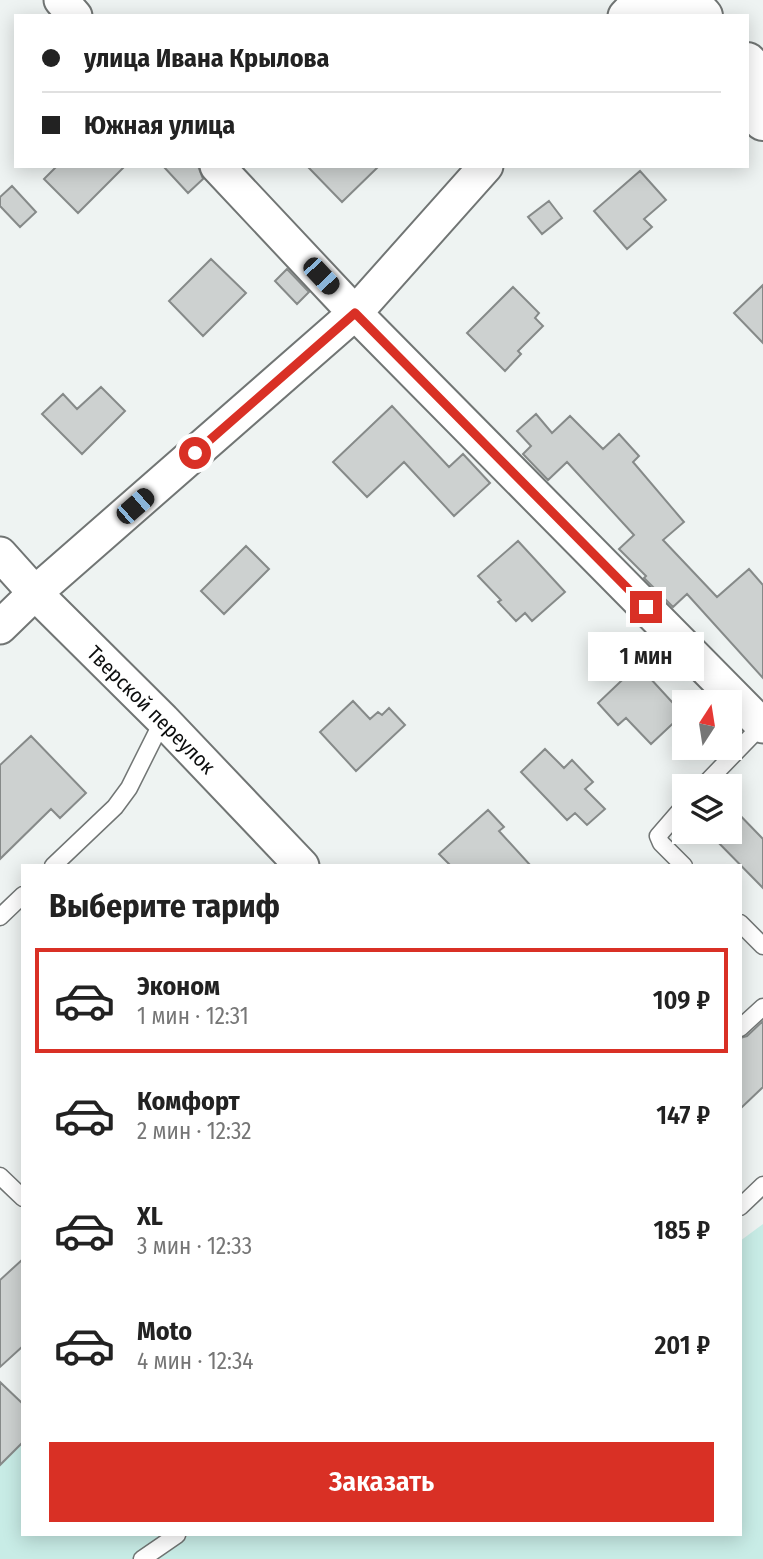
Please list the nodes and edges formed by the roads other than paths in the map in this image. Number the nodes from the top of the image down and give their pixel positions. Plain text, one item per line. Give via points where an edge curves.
1 (61, 0) edge
2 (640, 0) edge
3 (648, 0) edge
4 (688, 0) edge
5 (73, 14) edge
6 (627, 14) edge
7 (661, 14) edge
8 (701, 14) edge
9 (749, 64) edge
10 (763, 79) edge
11 (749, 106) edge
12 (763, 121) edge
13 (219, 168) edge
14 (484, 168) edge
15 (355, 313) junction
16 (14, 577) edge
17 (0, 627) edge
18 (163, 720) junction
19 (763, 725) edge
20 (716, 774) edge
21 (672, 820) edge
22 (55, 864) edge
23 (300, 864) edge
24 (682, 864) edge
25 (21, 897) edge
26 (0, 917) edge
27 (742, 925) edge
28 (763, 946) edge
29 (763, 1007) edge
30 (742, 1026) edge
31 (0, 1176) edge
32 (763, 1185) edge
33 (21, 1196) edge
34 (742, 1205) edge
35 (176, 1536) edge
36 (142, 1559) edge

1 - 5 street
2 - 6 street
3 - 7 main road
4 - 8 main road
9 - 10 main road
11 - 12 main road
13 - 15 street
14 - 15 street
15 - 16 street
15 - 19 street
16 - 17 street
16 - 18 street, Тверской переулок
18 - 22 lane via 115,807
18 - 23 street, Тверской переулок
19 - 20 lane
21 - 24 lane via 658,836
25 - 26 lane
27 - 28 lane
29 - 30 lane
31 - 33 lane
32 - 34 lane
35 - 36 lane

